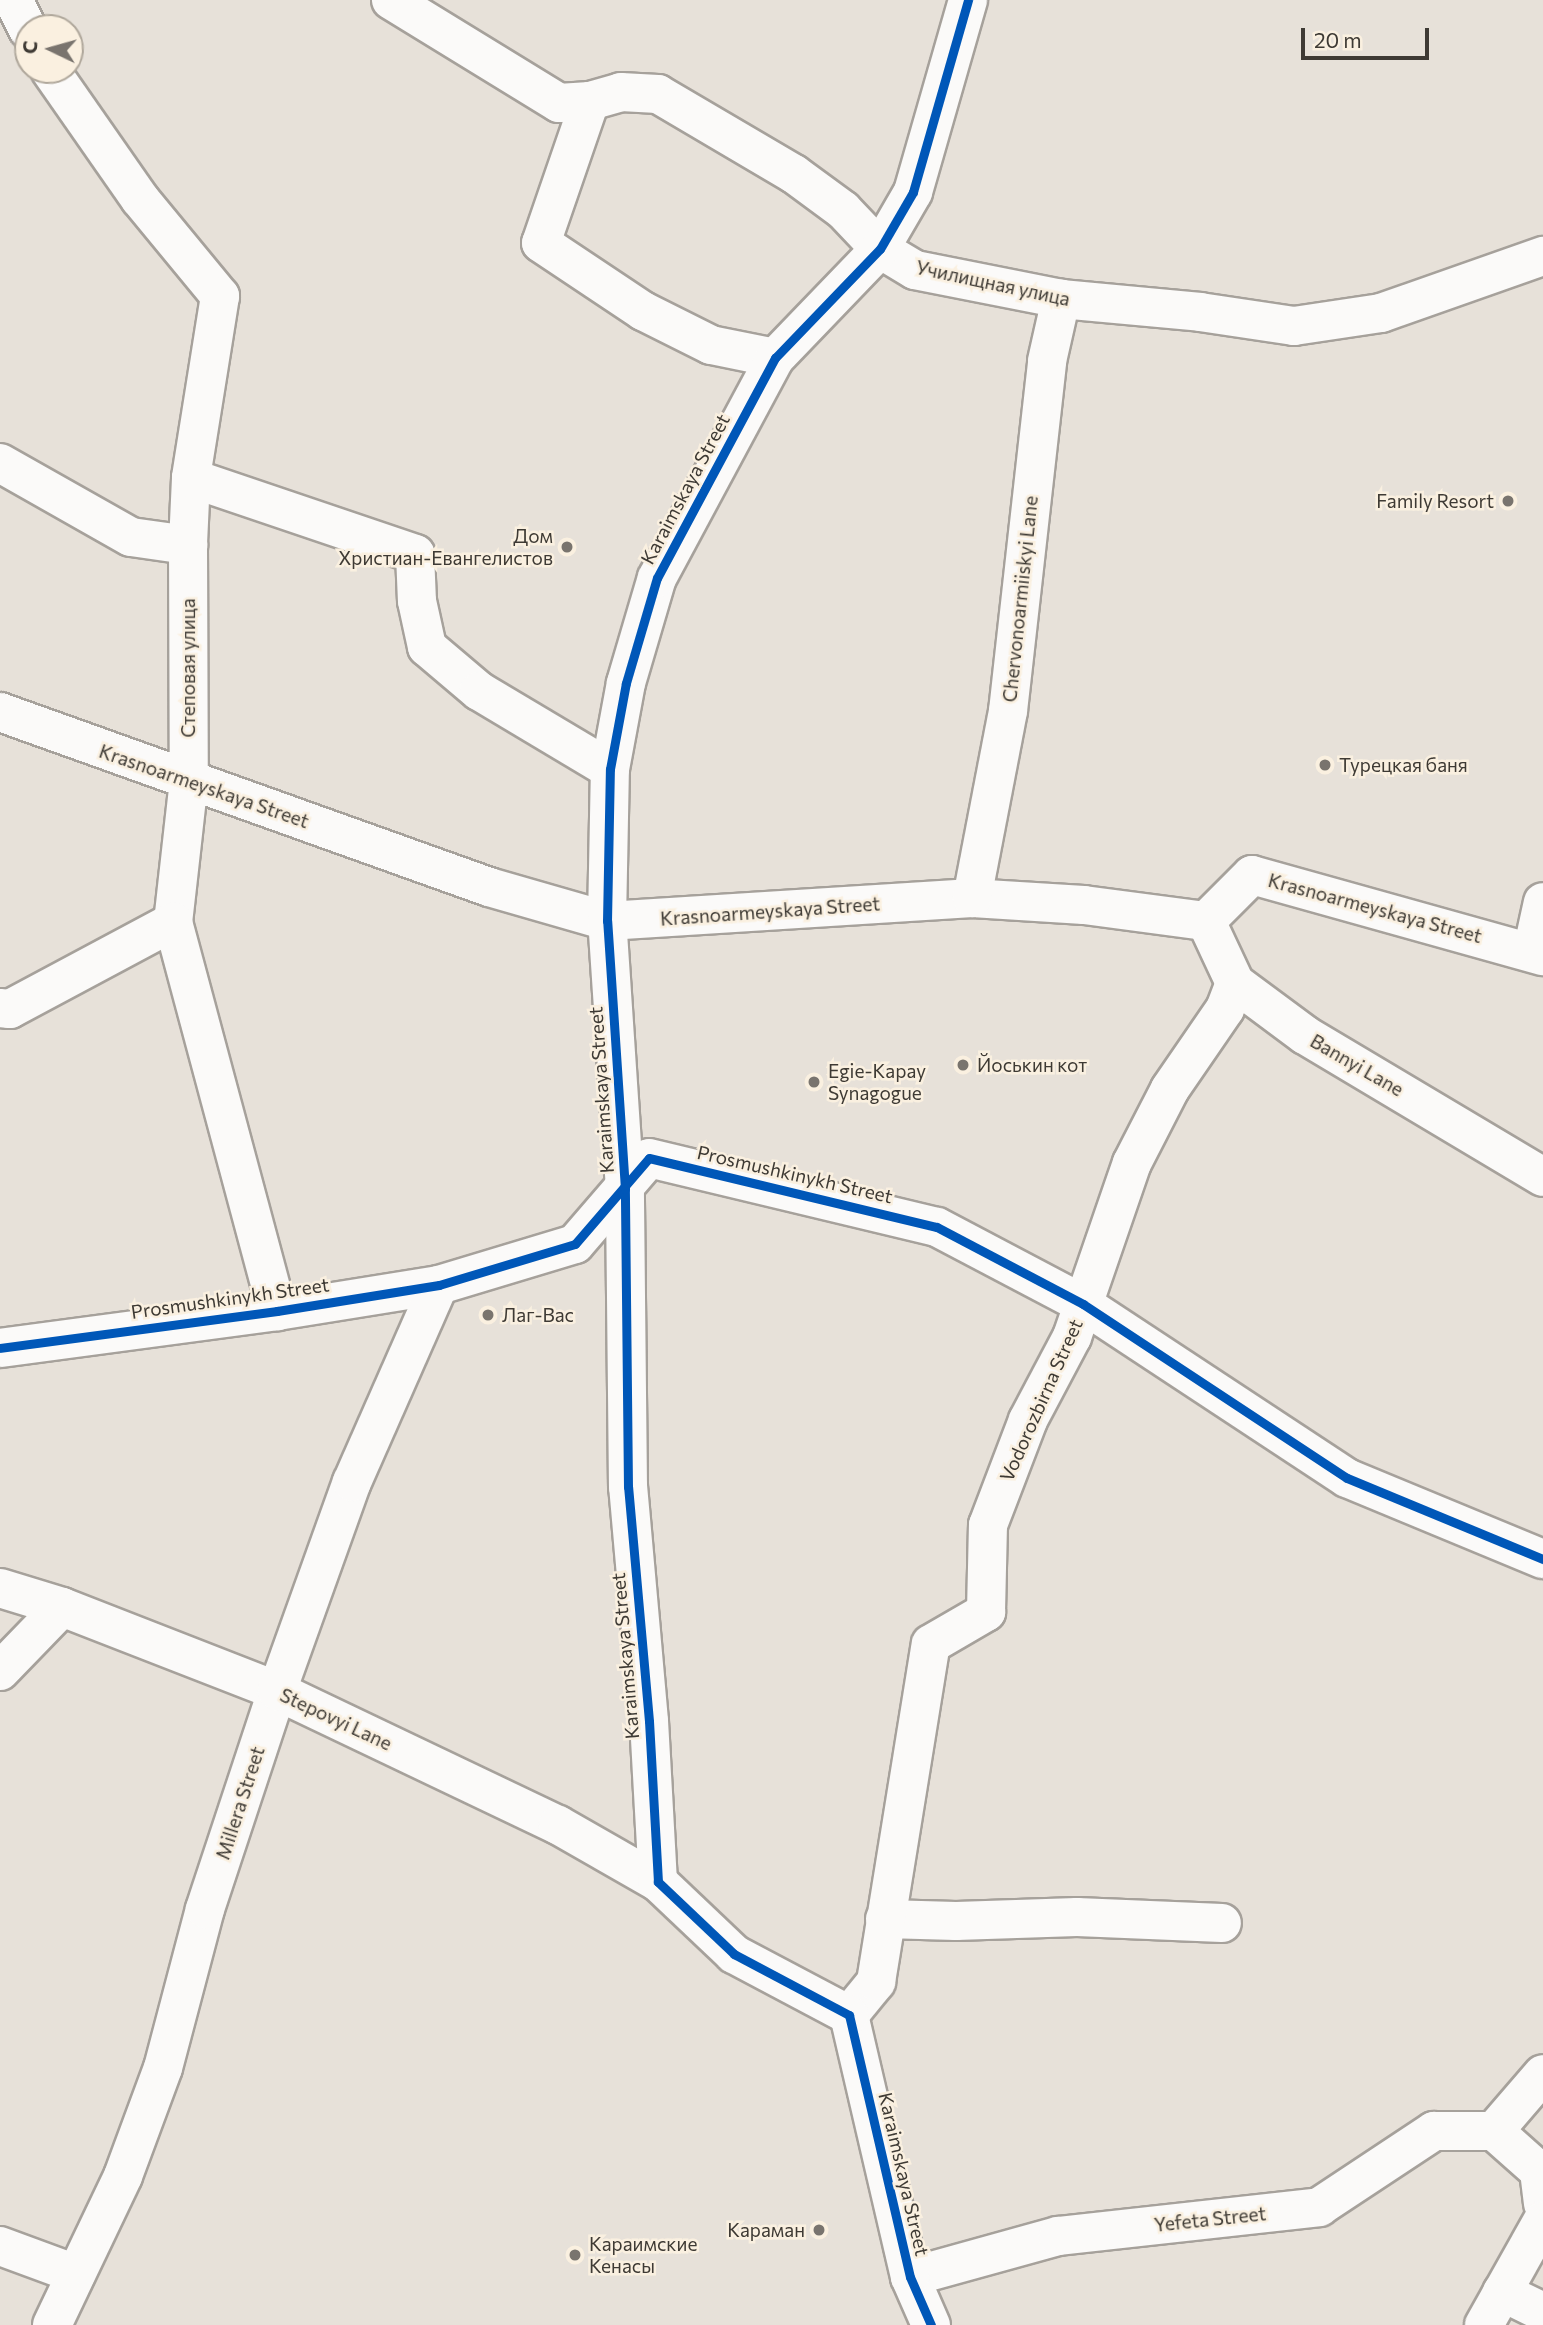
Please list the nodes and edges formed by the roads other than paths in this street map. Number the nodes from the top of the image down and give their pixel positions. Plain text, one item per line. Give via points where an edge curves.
1 (391, 0) edge
2 (968, 0) edge
3 (60, 84) edge
4 (590, 101) junction
5 (880, 249) junction
6 (1543, 256) edge
7 (1061, 299) junction
8 (775, 358) junction
9 (0, 463) edge
10 (191, 478) junction
11 (188, 545) junction
12 (0, 712) edge
13 (610, 769) junction
14 (189, 780) junction
15 (972, 898) junction
16 (1543, 902) edge
17 (607, 921) junction
18 (1206, 921) junction
19 (173, 922) junction
20 (1538, 954) edge
21 (1235, 984) junction
22 (0, 1008) edge
23 (1543, 1177) edge
24 (625, 1189) junction
25 (439, 1285) junction
26 (1083, 1304) junction
27 (277, 1311) junction
28 (0, 1348) edge
29 (1543, 1559) edge
30 (0, 1588) edge
31 (62, 1606) junction
32 (0, 1671) edge
33 (276, 1691) junction
34 (658, 1882) junction
35 (885, 1919) junction
36 (1222, 1923) dead end
37 (849, 2015) junction
38 (1543, 2074) edge
39 (1493, 2131) junction
40 (1543, 2204) edge
41 (1543, 2220) edge
42 (0, 2246) edge
43 (76, 2274) junction
44 (910, 2277) junction
45 (1502, 2292) junction
46 (1543, 2312) edge
47 (52, 2325) edge
48 (932, 2325) edge
49 (1484, 2325) edge

1 - 4 street, Училищная улица via 559,103
2 - 5 street, Karaimskaya Street via 913,192
3 - 10 street, Степовая улица via 140,199 220,296
4 - 5 street, Училищная улица via 621,92 658,94 794,174 843,210
4 - 8 street via 541,243 643,311 711,345
5 - 7 street, Училищная улица via 915,270
5 - 8 street, Karaimskaya Street
6 - 7 street, Училищная улица via 1381,313 1294,326
7 - 15 street, Chervonoarmiiskyi Lane via 1047,361 1008,710
8 - 13 street, Karaimskaya Street via 657,578 626,683
9 - 11 street via 131,537
10 - 11 street, Степовая улица
10 - 13 street via 415,554 417,601 427,647 479,691
11 - 14 street, Степовая улица
12 - 14 street, Krasnoarmeyskaya Street
13 - 17 street, Karaimskaya Street
14 - 17 street, Krasnoarmeyskaya Street via 489,887
14 - 19 street, Степовая улица
15 - 17 street, Krasnoarmeyskaya Street
15 - 18 street, Krasnoarmeyskaya Street via 1084,905
16 - 20 street
17 - 24 street, Karaimskaya Street
18 - 20 street, Krasnoarmeyskaya Street via 1252,875
18 - 21 street, Bannyi Lane
19 - 22 street via 10,1009
19 - 27 street, Степовая улица
21 - 23 street, Bannyi Lane via 1305,1035
21 - 26 street, Vodorozbirna Street via 1225,1009 1170,1089 1132,1163
24 - 25 street, Prosmushkinykh Street via 575,1244
24 - 26 street, Prosmushkinykh Street via 649,1158 937,1227
24 - 34 street, Karaimskaya Street via 628,1487
25 - 27 street, Prosmushkinykh Street
25 - 33 street, Millera Street via 352,1482
26 - 29 street, Prosmushkinykh Street via 1347,1478
26 - 35 street, Vodorozbirna Street via 1072,1337 1028,1420 988,1525 986,1612 931,1644
27 - 28 street, Prosmushkinykh Street
30 - 31 street, Stepovyi Lane
31 - 32 street
31 - 33 street, Stepovyi Lane
33 - 34 street, Stepovyi Lane via 558,1825
33 - 43 street, Millera Street via 205,1909 163,2068 123,2176
34 - 37 street via 734,1954
35 - 36 street via 1077,1917
35 - 37 street, Vodorozbirna Street via 876,1982
37 - 44 street, Karaimskaya Street
38 - 39 street
39 - 40 street via 1539,2171
39 - 44 street, Yefeta Street via 1434,2131 1319,2207 1058,2236
41 - 45 street
42 - 43 street
43 - 47 street, Millera Street
44 - 48 street, Karaimskaya Street
45 - 46 street
45 - 49 street

